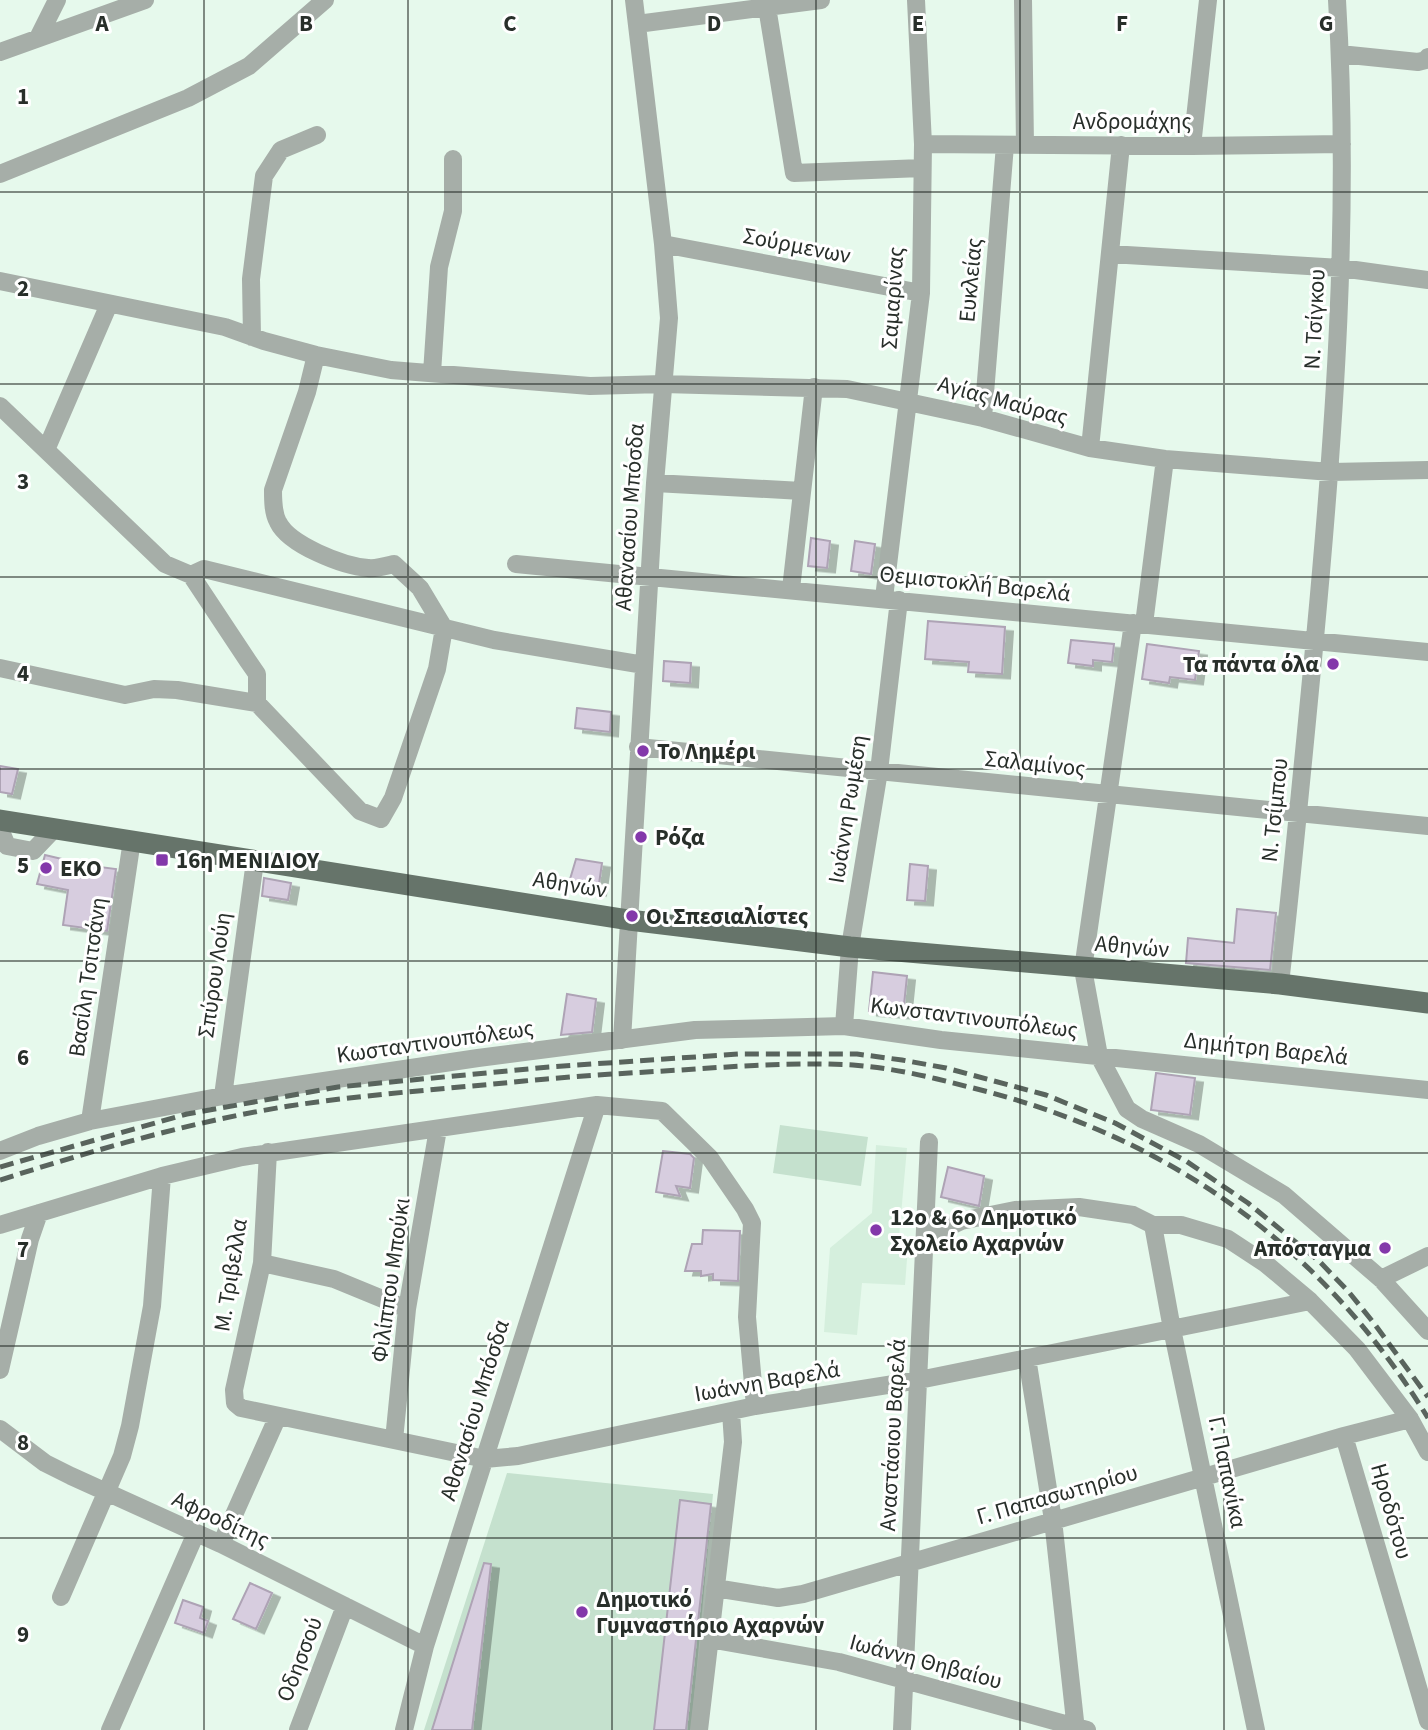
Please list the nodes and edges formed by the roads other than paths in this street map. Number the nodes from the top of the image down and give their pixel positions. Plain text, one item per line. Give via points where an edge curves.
1 (57, 0) edge
2 (145, 0) edge
3 (325, 0) edge
4 (634, 0) edge
5 (821, 0) edge
6 (916, 0) edge
7 (1023, 0) edge
8 (1208, 0) edge
9 (1336, 0) edge
10 (767, 7) junction
11 (637, 24) junction
12 (38, 38) junction
13 (0, 52) edge
14 (1340, 54) junction
15 (1428, 57) edge
16 (317, 135) dead end
17 (923, 144) junction
18 (1342, 144) junction
19 (1005, 145) junction
20 (1025, 145) junction
21 (1121, 145) junction
22 (1192, 146) junction
23 (453, 159) dead end
24 (922, 168) junction
25 (0, 174) edge
26 (663, 244) junction
27 (1110, 254) junction
28 (1341, 268) junction
29 (1428, 280) edge
30 (0, 281) edge
31 (921, 293) junction
32 (109, 304) junction
33 (252, 337) junction
34 (316, 355) junction
35 (432, 373) junction
36 (663, 384) junction
37 (814, 387) junction
38 (907, 400) junction
39 (0, 406) edge
40 (984, 418) junction
41 (1090, 448) junction
42 (46, 450) junction
43 (1165, 459) junction
44 (1428, 470) edge
45 (1331, 472) junction
46 (654, 483) junction
47 (802, 491) junction
48 (516, 564) dead end
49 (191, 575) junction
50 (649, 575) junction
51 (791, 589) junction
52 (892, 599) junction
53 (1138, 623) junction
54 (444, 628) junction
55 (1314, 640) junction
56 (1428, 652) edge
57 (644, 665) junction
58 (0, 668) edge
59 (257, 703) junction
60 (638, 747) junction
61 (879, 771) junction
62 (1108, 796) junction
63 (1299, 813) junction
64 (0, 820) edge
65 (1428, 825) edge
66 (0, 829) edge
67 (54, 830) junction
68 (132, 840) junction
69 (255, 861) junction
70 (629, 920) junction
71 (850, 947) junction
72 (1083, 969) junction
73 (1280, 984) junction
74 (1428, 1003) edge
75 (844, 1027) junction
76 (622, 1040) junction
77 (1098, 1056) junction
78 (1428, 1090) edge
79 (223, 1096) junction
80 (597, 1105) junction
81 (90, 1121) junction
82 (438, 1129) junction
83 (929, 1142) dead end
84 (0, 1152) edge
85 (268, 1152) junction
86 (162, 1176) junction
87 (39, 1213) junction
88 (0, 1225) edge
89 (1153, 1225) junction
90 (925, 1238) junction
91 (1428, 1256) edge
92 (262, 1263) junction
93 (1381, 1279) junction
94 (1310, 1301) junction
95 (407, 1309) junction
96 (1172, 1329) junction
97 (1428, 1331) edge
98 (1027, 1358) junction
99 (0, 1370) edge
100 (919, 1380) junction
101 (236, 1403) joint
102 (755, 1406) junction
103 (731, 1412) junction
104 (278, 1416) junction
105 (1410, 1419) junction
106 (0, 1429) edge
107 (1344, 1436) junction
108 (394, 1440) junction
109 (1428, 1452) edge
110 (485, 1459) junction
111 (1204, 1477) junction
112 (106, 1492) junction
113 (1054, 1520) junction
114 (196, 1534) junction
115 (221, 1544) junction
116 (910, 1562) junction
117 (715, 1588) junction
118 (61, 1597) dead end
119 (345, 1606) junction
120 (709, 1639) junction
121 (425, 1646) junction
122 (904, 1680) junction
123 (1428, 1721) edge
124 (1080, 1729) edge
125 (110, 1730) edge
126 (298, 1730) edge
127 (404, 1730) edge
128 (699, 1730) edge
129 (902, 1730) edge
130 (1256, 1730) edge

1 - 12 street
2 - 12 street
3 - 25 street via 249,66 188,98
4 - 11 street, Αθανασίου Μπόσδα
5 - 10 street
6 - 17 street, Σαμαρίνας
7 - 20 street
8 - 22 street
9 - 14 street, Ν. Τσίγκου
10 - 11 street
10 - 24 street via 794,173
11 - 26 street, Αθανασίου Μπόσδα
12 - 13 street
14 - 15 street via 1418,62
14 - 18 street, Ν. Τσίγκου
16 - 33 street via 281,150 264,176 251,279
17 - 19 street, Ανδρομάχης
17 - 24 street, Σαμαρίνας
18 - 22 street, Ανδρομάχης
18 - 28 street, Ν. Τσίγκου
19 - 20 street, Ανδρομάχης
19 - 40 street, Ευκλείας
20 - 21 street, Ανδρομάχης
21 - 22 street, Ανδρομάχης
21 - 27 street
23 - 35 street via 453,211 439,267
24 - 31 street, Σαμαρίνας
26 - 31 street, Σούρμενων
26 - 36 street, Αθανασίου Μπόσδα via 668,318
27 - 28 street
27 - 41 street
28 - 29 street
28 - 45 street, Ν. Τσίγκου
30 - 32 street, Αγίας Μαύρας
31 - 38 street, Σαμαρίνας
32 - 33 street, Αγίας Μαύρας via 225,327
32 - 42 street
33 - 34 street, Αγίας Μαύρας
34 - 35 street, Αγίας Μαύρας
34 - 54 street via 273,490 278,524 302,546 328,557 368,569 394,564 420,588
35 - 36 street, Αγίας Μαύρας via 590,386
36 - 37 street, Αγίας Μαύρας
36 - 46 street, Αθανασίου Μπόσδα
37 - 38 street, Αγίας Μαύρας
37 - 47 street
38 - 40 street, Αγίας Μαύρας
38 - 52 street, Σαμαρίνας
39 - 42 street
40 - 41 street, Αγίας Μαύρας
41 - 43 street, Αγίας Μαύρας
42 - 49 street via 165,564
43 - 45 street, Αγίας Μαύρας
43 - 53 street, Κωνσταντινουπόλεως
44 - 45 street, Αγίας Μαύρας
45 - 55 street, Ν. Τσίγκου
46 - 47 street
46 - 50 street, Αθανασίου Μπόσδα
47 - 51 street
48 - 50 street, Θεμιστοκλή Βαρελά
49 - 54 street via 204,569
49 - 59 street via 257,674
50 - 51 street, Θεμιστοκλή Βαρελά
50 - 57 street, Αθανασίου Μπόσδα
51 - 52 street, Θεμιστοκλή Βαρελά
52 - 53 street, Θεμιστοκλή Βαρελά
52 - 61 street, Ιωάννη Ρωμέση
53 - 55 street, Θεμιστοκλή Βαρελά
53 - 62 street, Κωνσταντινουπόλεως
54 - 57 street
54 - 59 street via 437,669 393,798 381,819 360,811
55 - 56 street, Θεμιστοκλή Βαρελά
55 - 63 street, N. Τσίμπου
57 - 60 street, Αθανασίου Μπόσδα
58 - 59 street via 125,695 177,690
60 - 61 street, Σαλαμίνος
60 - 70 street, Αθανασίου Μπόσδα
61 - 62 street, Σαλαμίνος
61 - 71 street, Ιωάννη Ρωμέση
62 - 63 street, Σαλαμίνος
62 - 72 street, Κωνσταντινουπόλεως
63 - 65 street, Σαλαμίνος
63 - 73 street, N. Τσίμπου
64 - 67 main road, Αθηνών
66 - 67 street via 7,846 33,850
67 - 68 main road, Αθηνών
68 - 69 main road, Αθηνών
68 - 81 street, Βασίλη Τσιτσάνη
69 - 70 main road, Αθηνών
69 - 79 street, Σπύρου Λούη
70 - 71 main road, Αθηνών
70 - 76 street, Αθανασίου Μπόσδα
71 - 72 main road, Αθηνών
71 - 75 street, Ιωάννη Ρωμέση
72 - 73 main road, Αθηνών
72 - 77 street, Κωνσταντινουπόλεως
73 - 74 main road, Αθηνών
75 - 76 street, Κωσταντινουπόλεως via 695,1030
75 - 77 street, Κωνσταντινουπόλεως
76 - 79 street, Κωσταντινουπόλεως
77 - 78 street, Δημήτρη Βαρελά
77 - 93 street, Κωνσταντινουπόλεως via 1128,1109 1199,1144 1284,1195
79 - 81 street, Κωσταντινουπόλεως
80 - 82 street
80 - 102 street via 662,1111 710,1158 745,1209 752,1223 747,1317
80 - 110 street, Αθανασίου Μπόσδα
81 - 84 street, Κωσταντινουπόλεως
82 - 85 street
82 - 95 street, Φιλίππου Μπούκι
83 - 90 street, Αναστάσιου Βαρελά
85 - 86 street
85 - 92 street, Μ. Τριβελλα
86 - 87 street
86 - 112 street via 152,1307 122,1456
87 - 88 street
87 - 99 street
89 - 90 street via 1133,1215 1079,1208 1015,1210 961,1222
89 - 94 street via 1181,1224 1228,1239
89 - 96 street, Γ. Παπανίκα
90 - 100 street, Αναστάσιου Βαρελά
91 - 93 street
92 - 95 street via 334,1279
92 - 101 street, Μ. Τριβελλα via 234,1390
93 - 97 street, Κωνσταντινουπόλεως
94 - 96 street, Ιωάννη Βαρελά
94 - 105 street via 1357,1349
95 - 108 street, Φιλίππου Μπούκι
96 - 98 street, Ιωάννη Βαρελά
96 - 111 street, Γ. Παπανίκα
98 - 100 street, Ιωάννη Βαρελά
98 - 113 street
100 - 102 street, Ιωάννη Βαρελά
100 - 116 street, Αναστάσιου Βαρελά
101 - 104 street, Ιωάννη Βαρελά
102 - 103 street, Ιωάννη Βαρελά
103 - 110 street, Ιωάννη Βαρελά
103 - 117 street via 733,1442
104 - 108 street, Ιωάννη Βαρελά
104 - 115 street
105 - 107 street, Γ. Παπασωτηρίου
105 - 109 street
106 - 112 street, Αφροδίτης via 45,1462
107 - 111 street, Γ. Παπασωτηρίου
107 - 123 street, Ηροδότου
108 - 110 street, Ιωάννη Βαρελά
110 - 121 street, Αθανασίου Μπόσδα
111 - 113 street, Γ. Παπασωτηρίου
111 - 130 street, Γ. Παπανίκα
112 - 114 street, Αφροδίτης
112 - 118 street
113 - 116 street, Γ. Παπασωτηρίου
113 - 124 street
114 - 115 street, Αφροδίτης
114 - 125 street
115 - 119 street, Αφροδίτης
116 - 117 street, Γ. Παπασωτηρίου via 778,1598
116 - 122 street, Αναστάσιου Βαρελά
117 - 120 street
119 - 121 street, Αφροδίτης
119 - 126 street, Οδησσού
120 - 122 street, Ιωάννη Θηβαίου via 826,1659
120 - 128 street
121 - 127 street, Αθανασίου Μπόσδα
122 - 124 street, Ιωάννη Θηβαίου
122 - 129 street, Αναστάσιου Βαρελά

